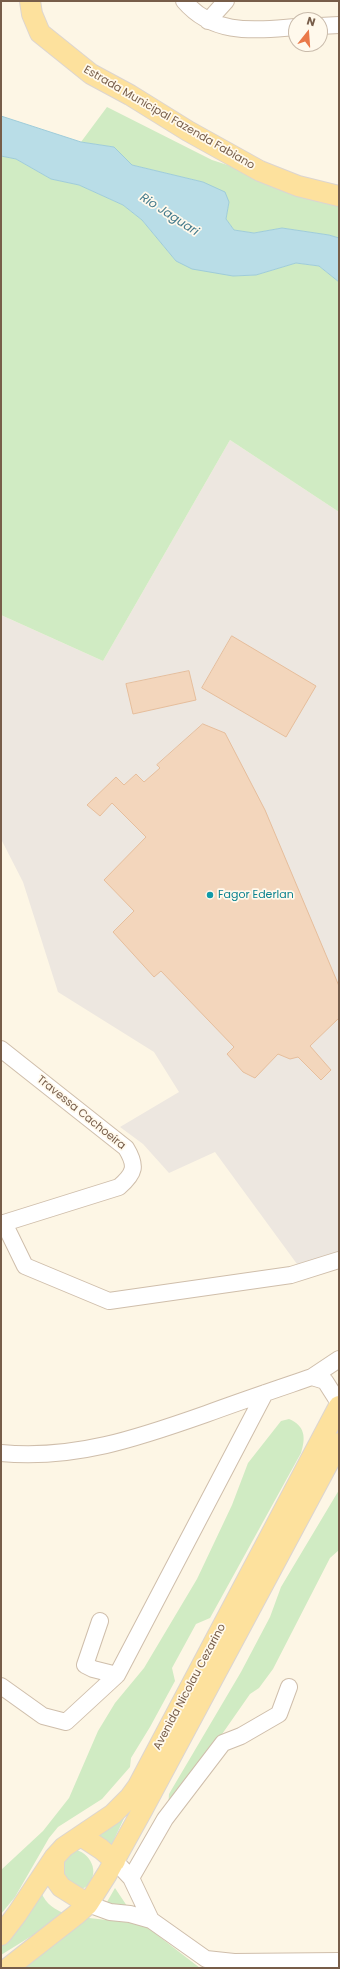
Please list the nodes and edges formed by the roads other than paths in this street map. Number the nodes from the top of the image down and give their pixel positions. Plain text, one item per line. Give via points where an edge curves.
1 (30, 1) edge
2 (184, 1) edge
3 (226, 1) edge
4 (208, 21) junction
5 (339, 25) edge
6 (328, 26) edge
7 (288, 28) edge
8 (339, 196) edge
9 (1, 1049) edge
10 (2, 1223) edge
11 (339, 1260) edge
12 (339, 1359) edge
13 (312, 1376) junction
14 (265, 1393) junction
15 (339, 1403) edge
16 (339, 1406) edge
17 (339, 1444) edge
18 (1, 1453) edge
19 (100, 1621) dead end
20 (117, 1674) junction
21 (1, 1686) edge
22 (289, 1687) dead end
23 (82, 1836) junction
24 (54, 1858) junction
25 (115, 1861) junction
26 (130, 1878) junction
27 (88, 1904) junction
28 (151, 1920) junction
29 (1, 1935) edge
30 (339, 1961) edge
31 (209, 1964) edge
32 (8, 1968) edge

1 - 8 main road, Estrada Municipal Fazenda Fabiano via 40,33 91,74 260,171 298,186
2 - 4 street
3 - 4 street
4 - 7 street via 230,28 261,30
5 - 6 street
9 - 10 street, Travessa Cachoeira via 126,1148 133,1159 134,1168 128,1179 119,1187
10 - 11 street via 25,1266 108,1300 291,1275
12 - 13 street
13 - 14 street
13 - 15 street via 325,1381
14 - 18 street via 121,1443 67,1452
14 - 20 street
16 - 23 main road, Avenida Nicolau Cezarino via 143,1777 130,1797 113,1814
17 - 25 main road, Avenida Nicolau Cezarino
19 - 20 street via 85,1665 93,1670
20 - 21 street via 66,1722 42,1716
22 - 26 street via 279,1714 241,1736 223,1743 165,1819
23 - 24 main road, Avenida Nicolau Cezarino
23 - 25 main road
24 - 27 main road via 54,1877 61,1887
24 - 29 main road, Avenida Nicolau Cezarino
25 - 26 street
25 - 27 main road, Avenida Nicolau Cezarino
26 - 28 street
27 - 28 street via 110,1912
27 - 32 main road, Avenida Nicolau Cezarino
28 - 31 street
30 - 31 street

